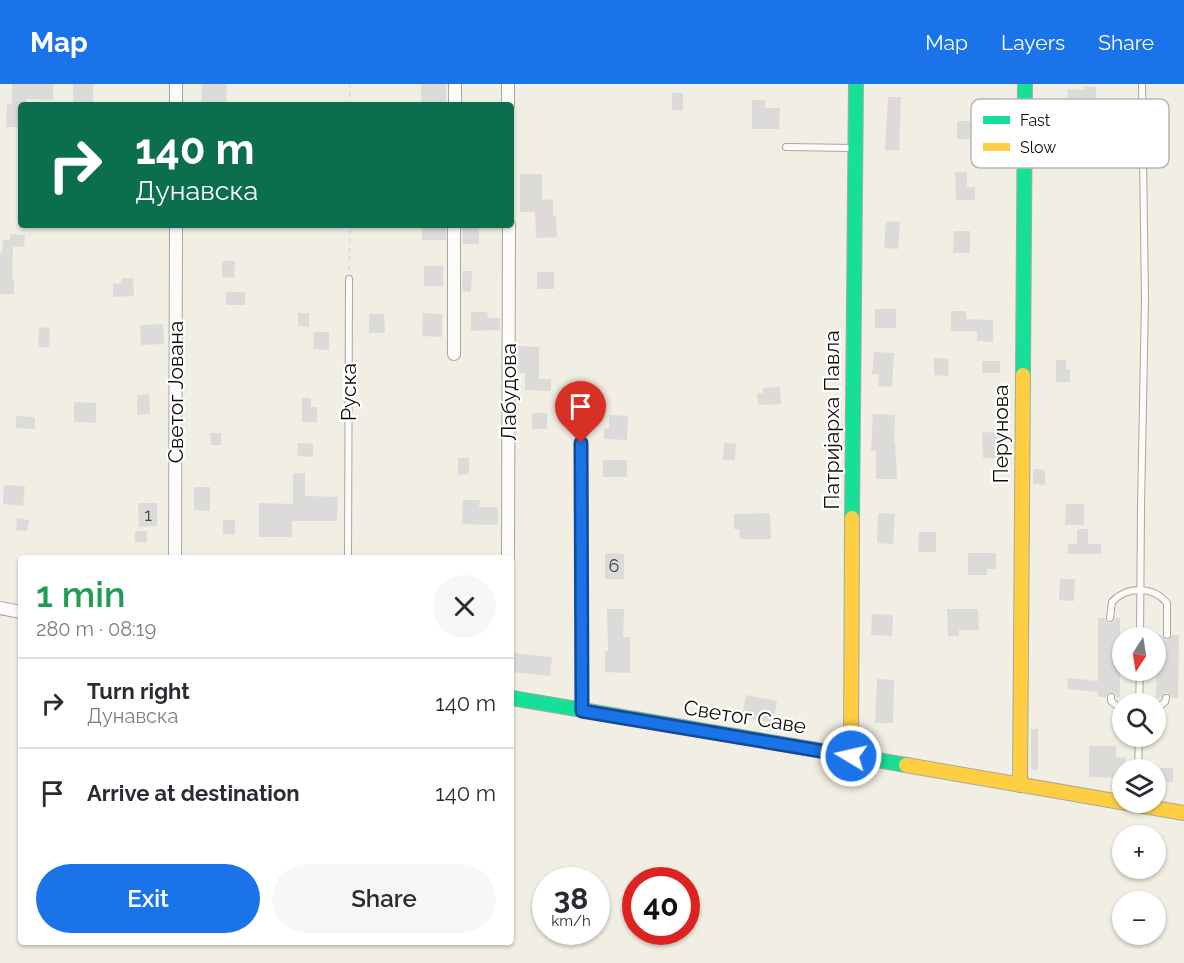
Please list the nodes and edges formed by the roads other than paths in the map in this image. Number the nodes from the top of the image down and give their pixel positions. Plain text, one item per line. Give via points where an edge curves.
1 (176, 84) edge
2 (455, 84) edge
3 (508, 84) edge
4 (856, 84) edge
5 (1025, 84) edge
6 (1142, 84) edge
7 (1025, 99) edge
8 (1142, 99) edge
9 (176, 102) edge
10 (455, 102) edge
11 (508, 102) edge
12 (786, 147) dead end
13 (855, 148) junction
14 (1024, 168) edge
15 (1143, 168) edge
16 (176, 228) edge
17 (454, 228) edge
18 (508, 228) edge
19 (349, 279) road end
20 (454, 354) dead end
21 (581, 443) dead end
22 (175, 555) edge
23 (348, 555) edge
24 (508, 555) edge
25 (1140, 590) junction
26 (0, 608) edge
27 (18, 611) edge
28 (1110, 618) dead end
29 (1140, 627) edge
30 (1167, 635) dead end
31 (1111, 697) dead end
32 (514, 698) edge
33 (1112, 702) edge
34 (582, 711) junction
35 (851, 756) junction
36 (1020, 785) junction
37 (1112, 800) edge
38 (1166, 809) edge
39 (1184, 813) edge

1 - 9 street
2 - 10 street
3 - 11 street
4 - 13 street, Патријарха Павла
5 - 7 street, Перунова
6 - 8 lane
12 - 13 lane
13 - 35 street, Патријарха Павла
14 - 36 street, Перунова
15 - 25 lane
16 - 22 street, Светог Јована
17 - 20 street
18 - 24 street, Лабудова
19 - 23 lane, Руска
21 - 34 street
25 - 28 lane via 1116,597
25 - 29 lane
25 - 30 lane via 1158,594 1167,603
26 - 27 street
31 - 33 lane
32 - 34 street, Светог Саве
34 - 35 street, Светог Саве
35 - 36 street, Светог Саве
36 - 37 street, Светог Саве
38 - 39 street, Светог Саве

